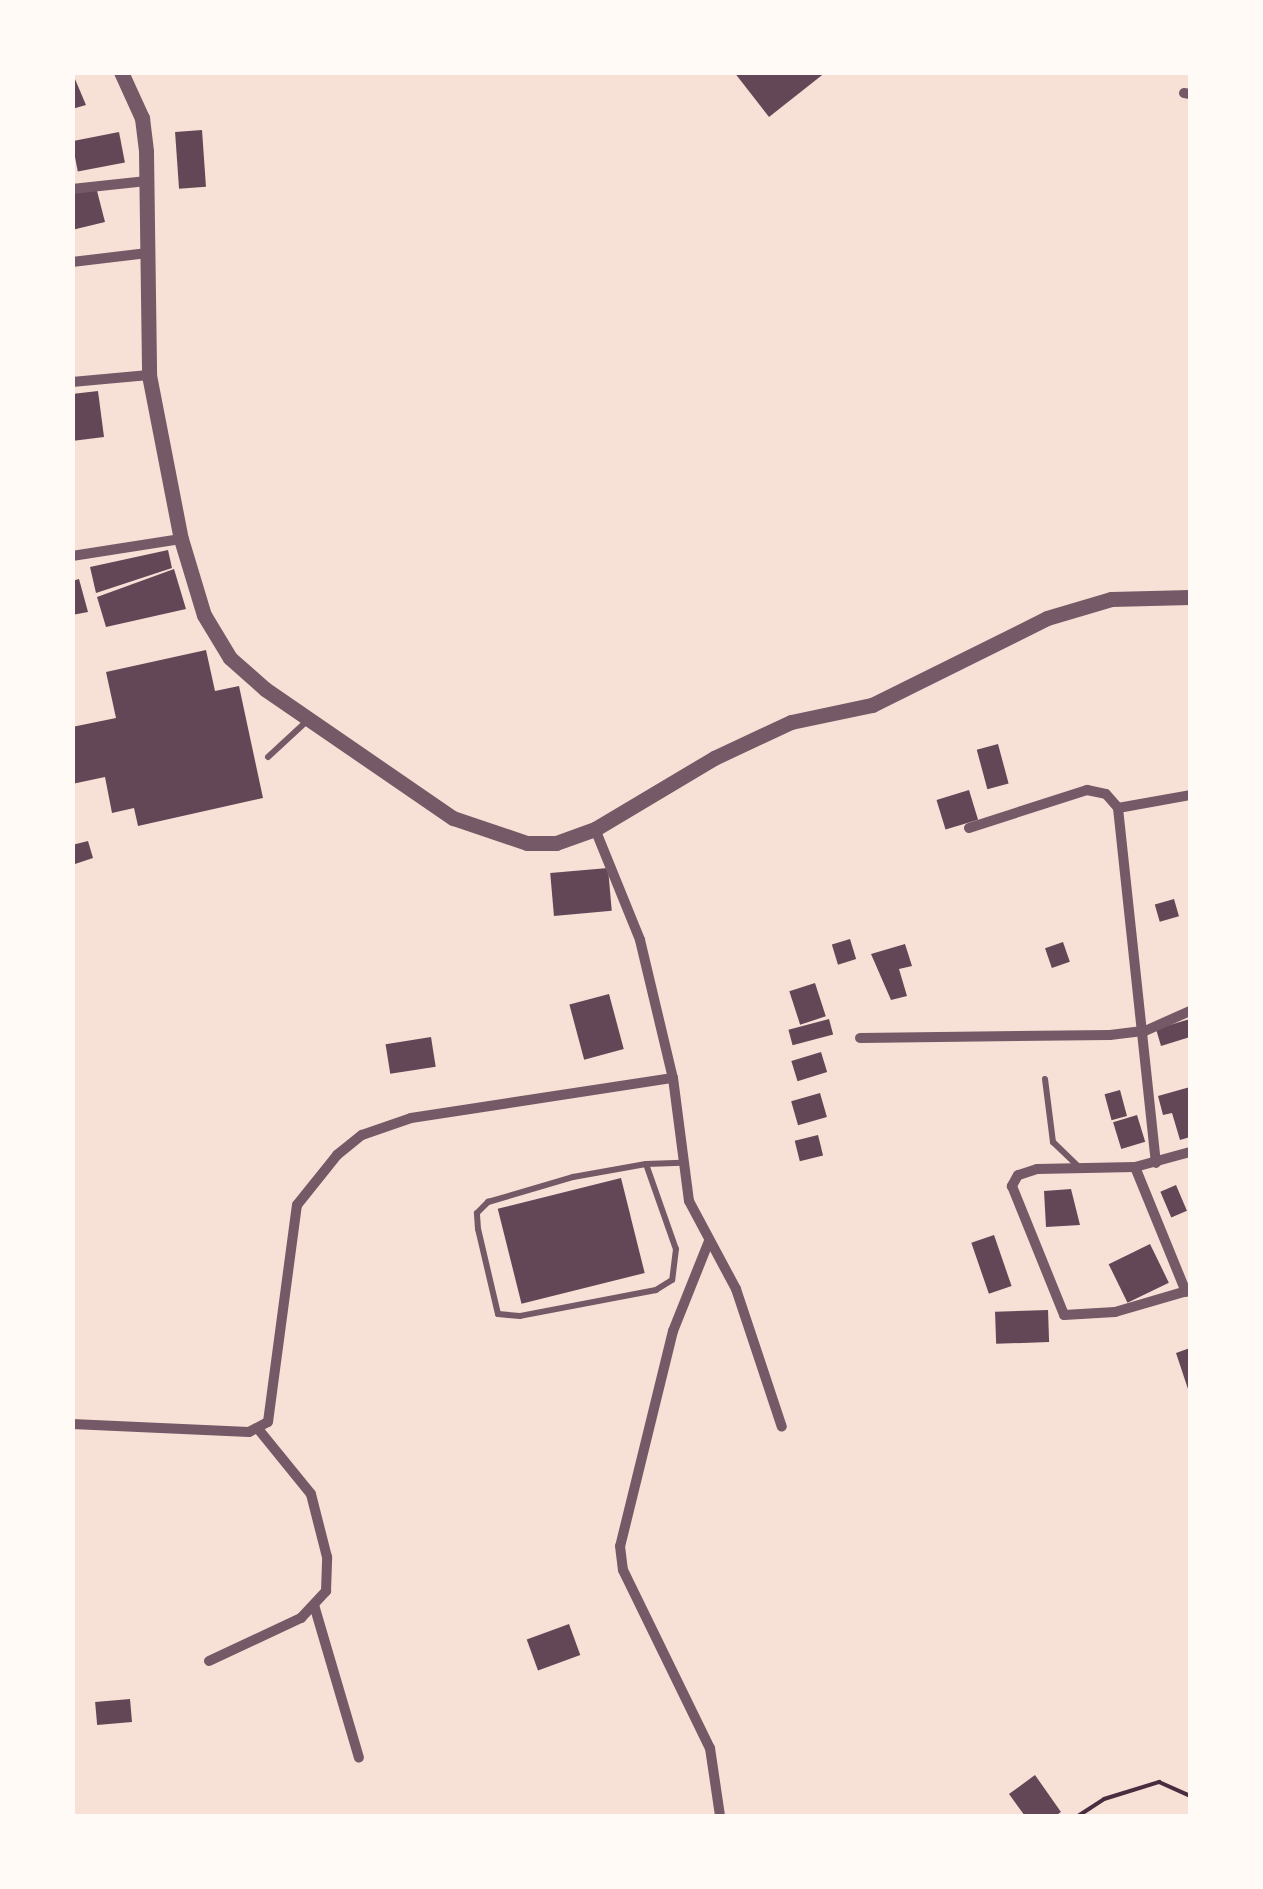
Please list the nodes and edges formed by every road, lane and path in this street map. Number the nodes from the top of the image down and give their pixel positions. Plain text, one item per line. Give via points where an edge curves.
1 (120, 72) edge
2 (146, 181) junction
3 (72, 189) edge
4 (147, 253) junction
5 (72, 262) edge
6 (148, 374) junction
7 (72, 382) edge
8 (181, 539) junction
9 (72, 556) edge
10 (1190, 597) edge
11 (306, 722) junction
12 (268, 757) dead end
13 (1190, 795) edge
14 (1118, 808) junction
15 (969, 828) dead end
16 (595, 829) junction
17 (1190, 1011) edge
18 (1144, 1031) junction
19 (860, 1038) dead end
20 (673, 1078) junction
21 (1046, 1079) dead end
22 (1190, 1152) edge
23 (682, 1163) junction
24 (1156, 1163) junction
25 (646, 1164) junction
26 (1077, 1165) junction
27 (1135, 1167) junction
28 (709, 1241) junction
29 (1188, 1291) edge
30 (72, 1424) edge
31 (782, 1427) dead end
32 (259, 1430) junction
33 (314, 1605) junction
34 (209, 1662) dead end
35 (359, 1758) dead end
36 (1190, 1796) edge
37 (720, 1816) edge
38 (1078, 1816) edge

1 - 2 street via 142,118
2 - 3 street
2 - 4 street
4 - 5 street
4 - 6 street
6 - 7 street
6 - 8 street
8 - 9 street
8 - 11 street via 216,639
10 - 16 street via 1111,599 1047,618 872,705 791,722 714,758
11 - 12 lane
11 - 16 street via 475,828 542,843
13 - 14 street
14 - 15 street via 1106,794 1087,790
14 - 18 street via 1128,942
16 - 20 street via 640,940
17 - 18 street
18 - 19 street
18 - 24 street
20 - 23 street
20 - 32 street via 411,1118 362,1135 337,1155 297,1205 288,1232 270,1412
21 - 26 lane via 1053,1142
22 - 24 street
23 - 25 lane
23 - 28 street
24 - 27 street
25 - 25 lane via 676,1249 672,1280 656,1290 520,1316 498,1314 477,1212 488,1202 573,1177
26 - 27 street
26 - 29 street via 1018,1175 1012,1186 1056,1307 1064,1315 1096,1314
27 - 29 street
28 - 31 street via 736,1289
28 - 37 street via 673,1330 620,1546 630,1586 710,1748
30 - 32 street
32 - 33 street via 297,1472 319,1519 328,1580
33 - 34 street via 258,1643
33 - 35 street
36 - 38 path via 1159,1782 1104,1799

